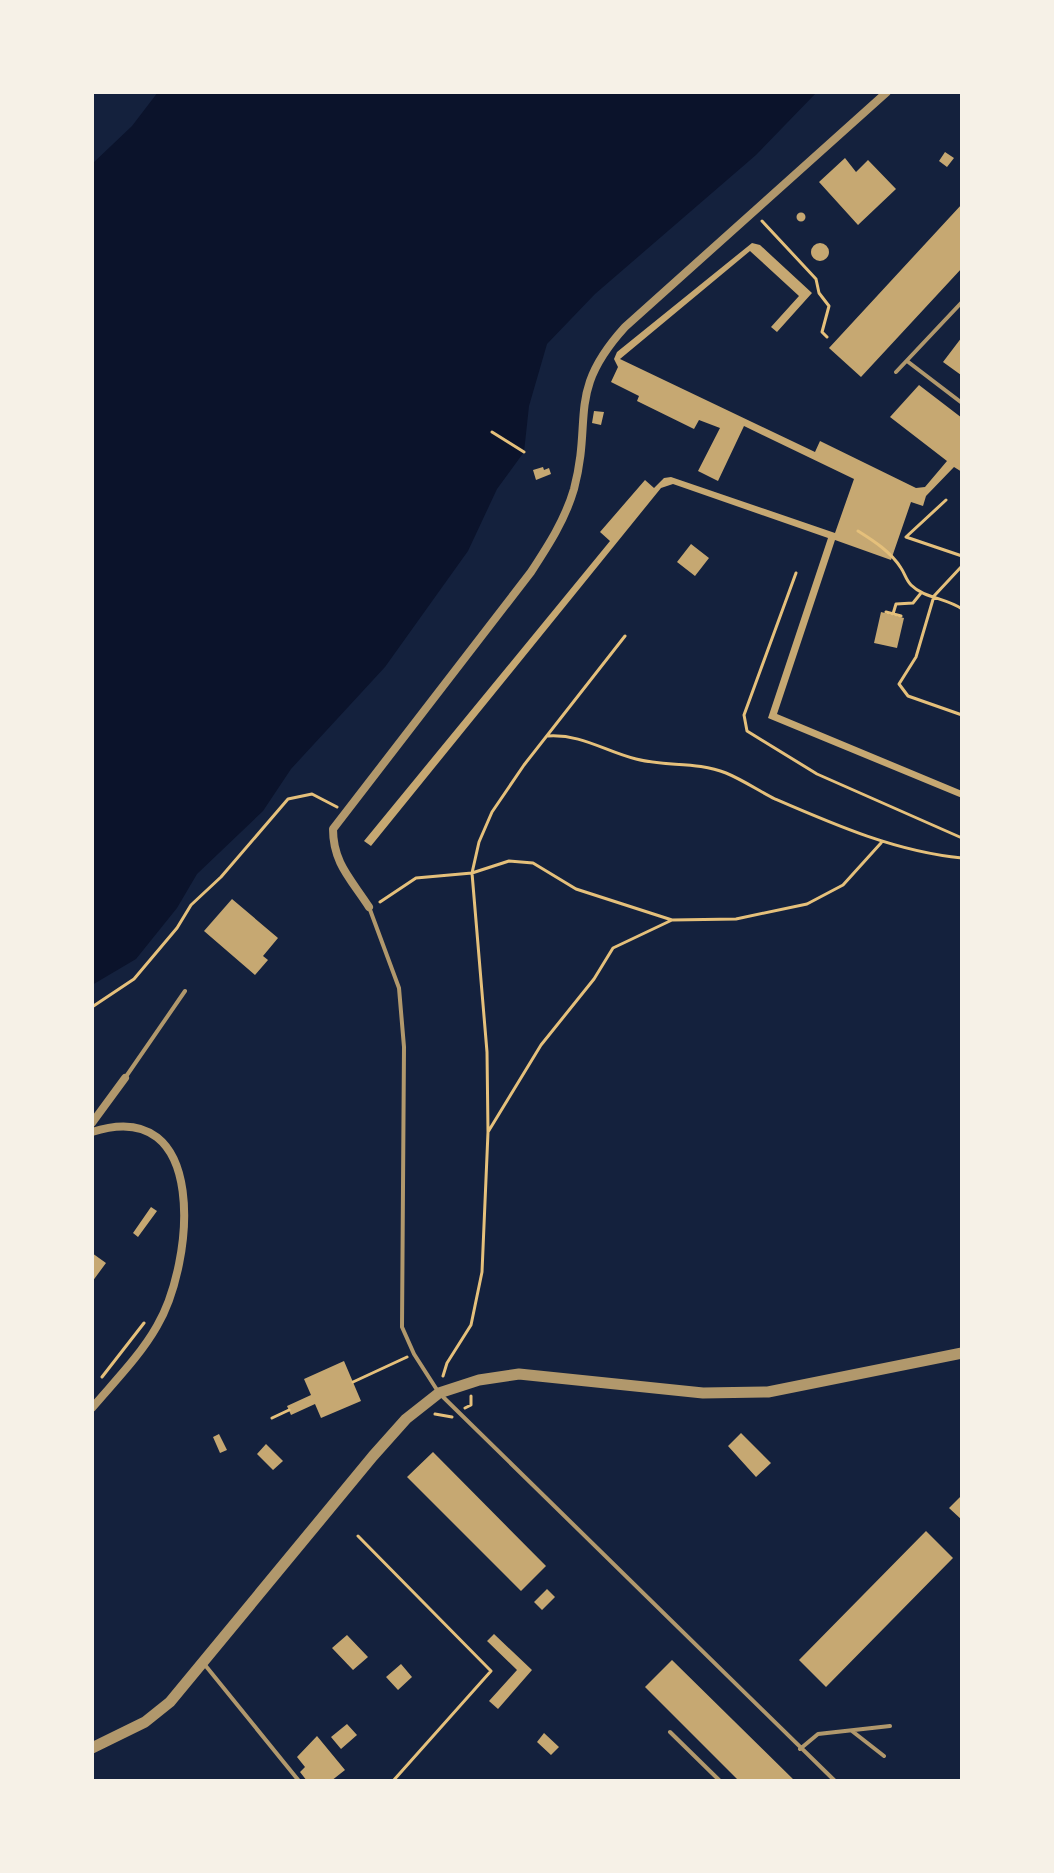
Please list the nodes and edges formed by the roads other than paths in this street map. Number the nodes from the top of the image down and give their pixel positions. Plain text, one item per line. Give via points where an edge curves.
1 (887, 92) edge
2 (962, 302) edge
3 (907, 361) junction
4 (896, 372) dead end
5 (962, 403) edge
6 (369, 907) joint
7 (185, 991) dead end
8 (125, 1078) joint
9 (92, 1123) edge
10 (92, 1132) edge
11 (962, 1353) edge
12 (439, 1393) junction
13 (92, 1408) edge
14 (202, 1662) junction
15 (890, 1726) dead end
16 (852, 1731) junction
17 (670, 1732) dead end
18 (92, 1748) edge
19 (800, 1749) junction
20 (884, 1756) dead end
21 (299, 1781) edge
22 (720, 1781) edge
23 (835, 1781) edge

1 - 6 street via 602,352 587,386 574,488 559,529 333,829 341,869
2 - 3 lane
3 - 4 lane
3 - 5 lane
6 - 12 lane via 399,988 406,1099 402,1327
7 - 8 lane
8 - 9 street
10 - 13 street via 116,1124 135,1125 156,1134 170,1149 178,1169 184,1246 157,1327
11 - 12 street via 768,1392 703,1393 519,1374
12 - 14 street via 373,1456
12 - 19 lane
14 - 18 street via 170,1702 145,1722
14 - 21 lane
15 - 16 lane
16 - 19 lane via 818,1734
16 - 20 lane
17 - 22 lane
19 - 23 lane

